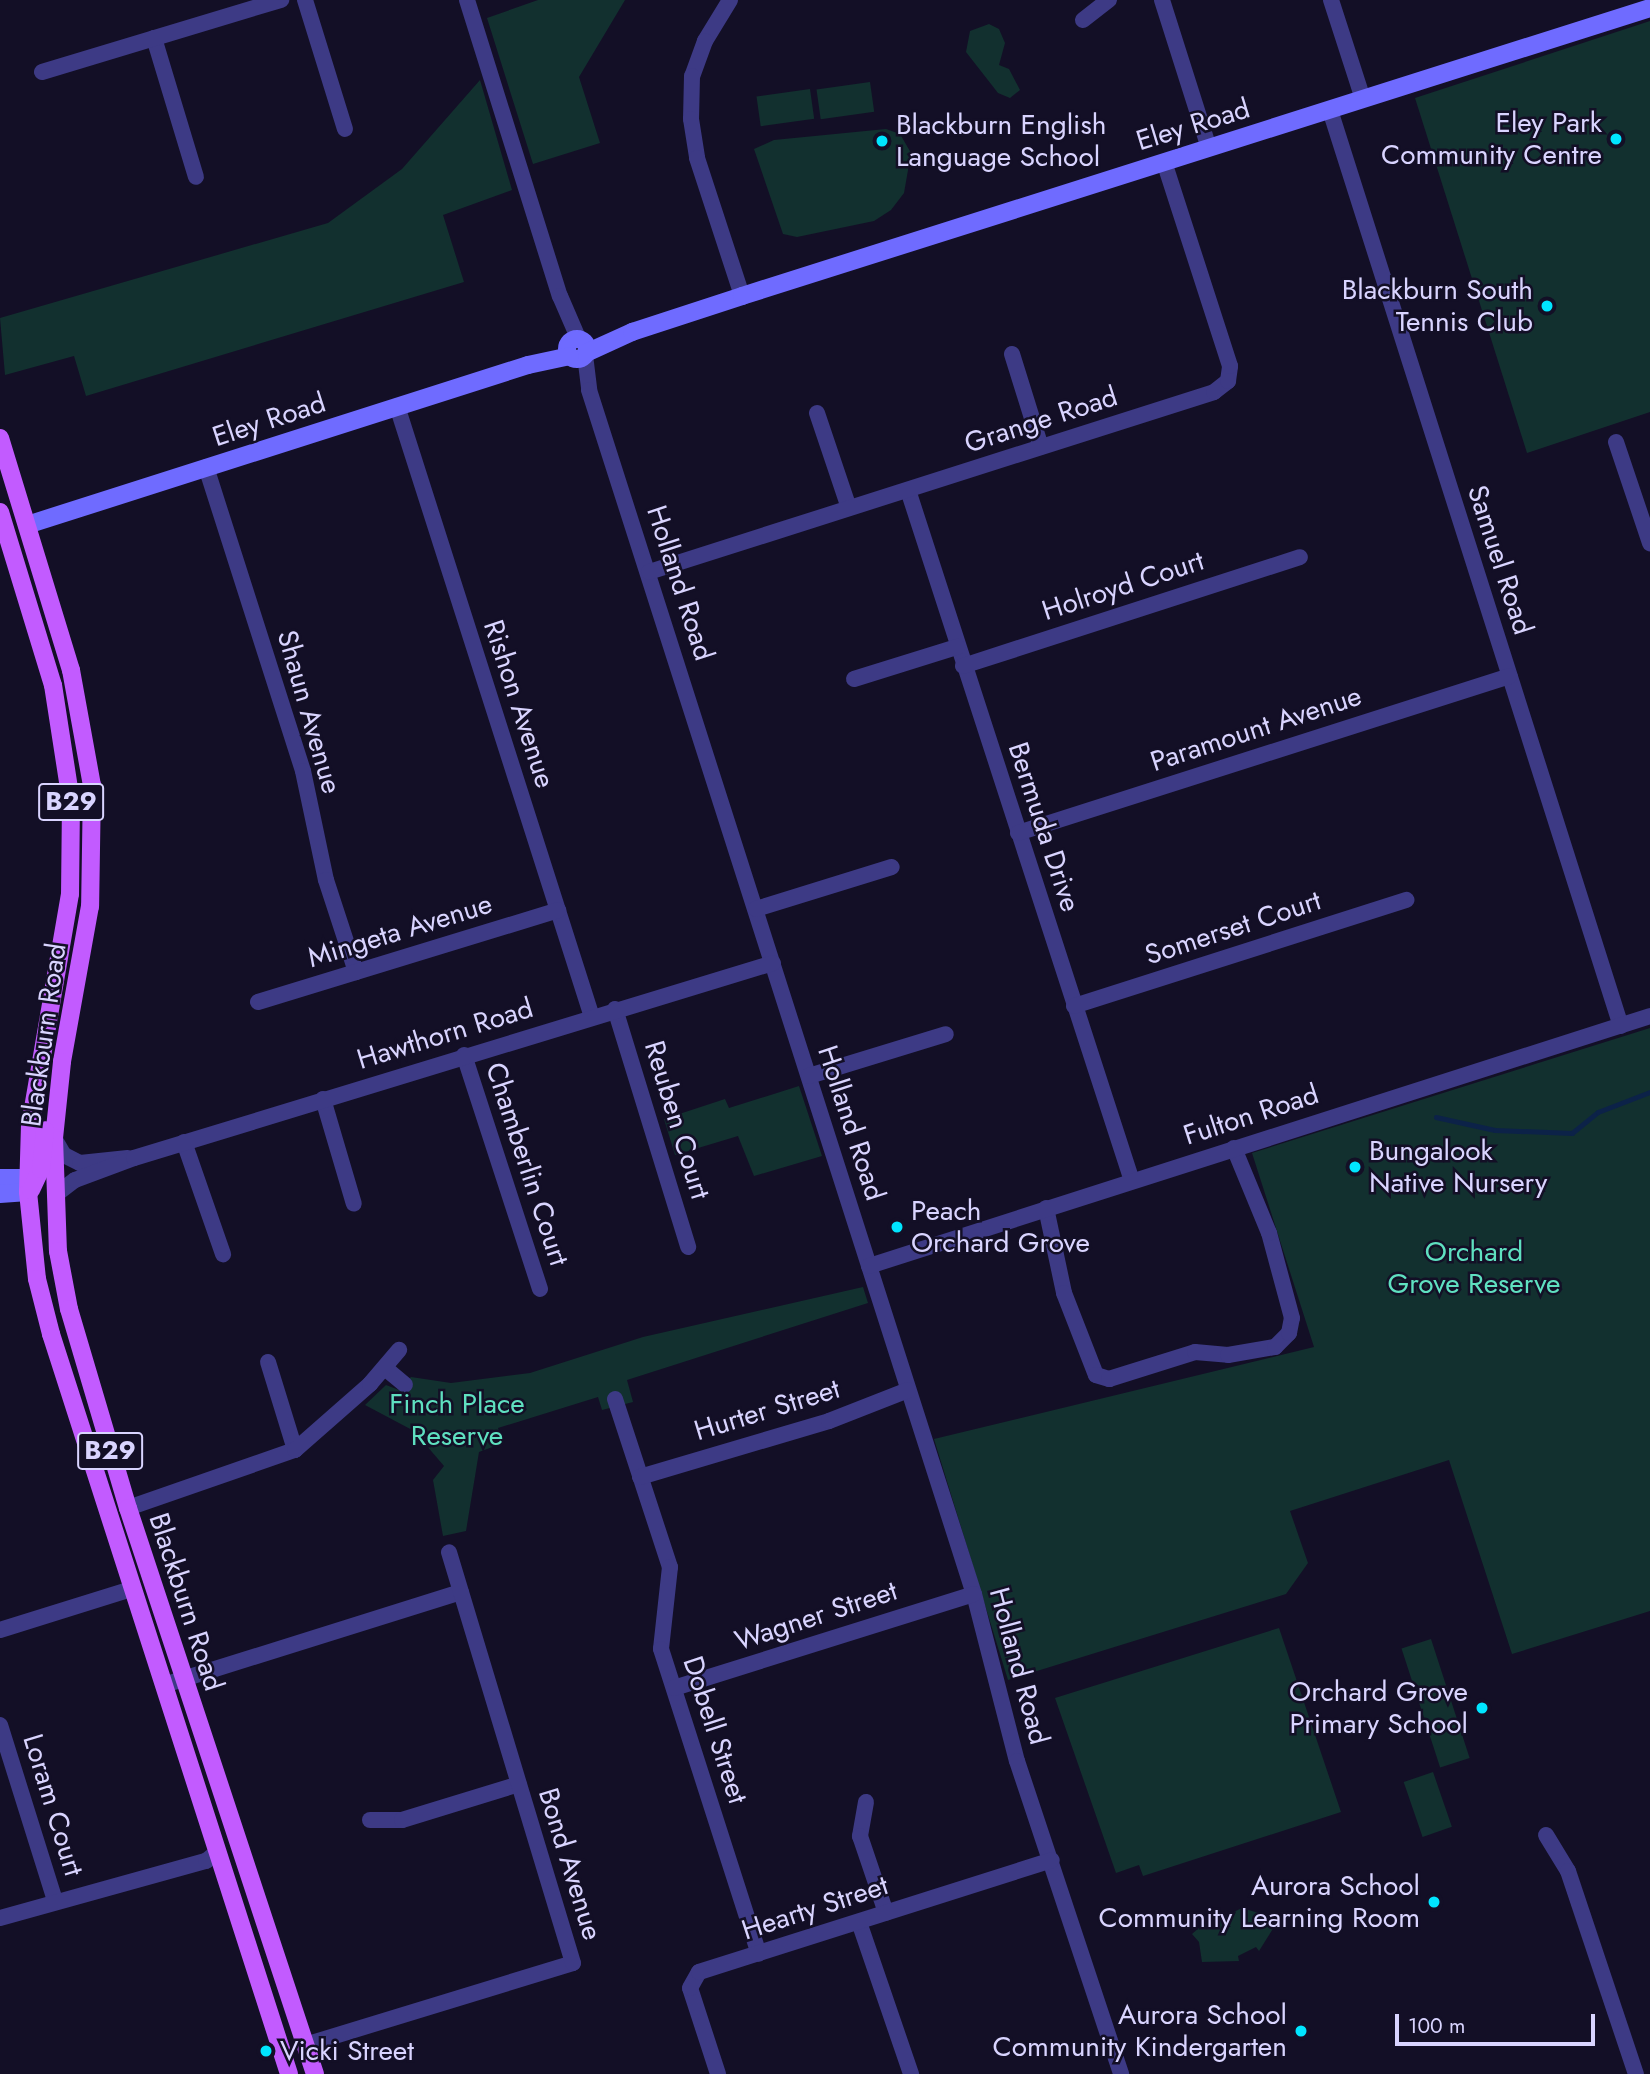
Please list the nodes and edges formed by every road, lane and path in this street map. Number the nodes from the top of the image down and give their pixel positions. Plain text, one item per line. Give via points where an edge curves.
1 (281, 0) edge
2 (305, 0) edge
3 (467, 0) edge
4 (730, 0) edge
5 (1108, 0) edge
6 (1162, 0) edge
7 (1331, 0) edge
8 (1650, 8) edge
9 (1083, 20) dead end
10 (155, 38) junction
11 (41, 72) dead end
12 (1363, 99) junction
13 (1329, 110) junction
14 (345, 129) dead end
15 (1209, 148) junction
16 (1164, 162) junction
17 (196, 177) dead end
18 (742, 296) junction
19 (576, 349) junction
20 (1012, 354) dead end
21 (397, 406) junction
22 (817, 413) dead end
23 (0, 439) edge
24 (1616, 442) dead end
25 (1041, 447) junction
26 (206, 467) junction
27 (908, 489) junction
28 (849, 508) junction
29 (0, 512) edge
30 (27, 525) junction
31 (6, 531) junction
32 (1650, 543) edge
33 (1300, 557) dead end
34 (649, 572) junction
35 (957, 648) junction
36 (964, 666) junction
37 (1510, 676) junction
38 (853, 679) dead end
39 (1017, 833) junction
40 (892, 867) dead end
41 (1407, 900) dead end
42 (756, 909) junction
43 (558, 910) junction
44 (773, 963) junction
45 (356, 972) junction
46 (258, 1002) dead end
47 (1074, 1006) junction
48 (615, 1009) junction
49 (1650, 1016) edge
50 (592, 1017) junction
51 (70, 1021) junction
52 (1621, 1026) junction
53 (946, 1034) dead end
54 (464, 1055) junction
55 (809, 1076) junction
56 (323, 1099) junction
57 (54, 1138) junction
58 (184, 1142) junction
59 (1234, 1148) junction
60 (134, 1158) junction
61 (0, 1178) edge
62 (1132, 1181) junction
63 (31, 1184) junction
64 (0, 1194) edge
65 (55, 1198) junction
66 (354, 1204) dead end
67 (1046, 1208) junction
68 (688, 1247) dead end
69 (223, 1254) dead end
70 (869, 1266) junction
71 (540, 1289) dead end
72 (399, 1350) dead end
73 (268, 1362) dead end
74 (385, 1368) junction
75 (405, 1385) dead end
76 (908, 1390) junction
77 (615, 1399) dead end
78 (295, 1450) junction
79 (640, 1477) junction
80 (128, 1508) junction
81 (449, 1552) dead end
82 (132, 1589) junction
83 (461, 1592) junction
84 (974, 1594) junction
85 (0, 1630) edge
86 (183, 1679) junction
87 (164, 1685) junction
88 (674, 1688) junction
89 (0, 1725) edge
90 (519, 1784) junction
91 (866, 1802) dead end
92 (370, 1820) dead end
93 (1546, 1836) dead end
94 (218, 1852) junction
95 (1052, 1860) junction
96 (55, 1901) junction
97 (886, 1913) junction
98 (0, 1918) edge
99 (859, 1922) junction
100 (759, 1954) junction
101 (305, 2045) junction
102 (289, 2074) edge
103 (314, 2074) edge
104 (718, 2074) edge
105 (911, 2074) edge
106 (1121, 2074) edge
107 (1636, 2074) edge

1 - 10 street
2 - 14 street
3 - 19 street, Holland Road
4 - 18 street via 705,41 692,76 691,119 697,158
5 - 9 street
6 - 15 street
7 - 12 street
8 - 12 main road, Eley Road
10 - 11 street
10 - 17 street
12 - 13 main road, Eley Road
13 - 15 main road, Eley Road
13 - 37 street, Samuel Road
15 - 16 main road, Eley Road
16 - 18 main road, Eley Road
16 - 25 street, Grange Road via 1230,366 1228,381 1214,393
18 - 19 main road, Eley Road
19 - 21 main road, Eley Road
19 - 34 street, Holland Road
20 - 25 street
21 - 26 main road, Eley Road
21 - 43 street, Rishon Avenue
22 - 28 street
23 - 30 main road, Blackburn Road / B29
24 - 32 street
25 - 27 street, Grange Road
26 - 30 main road, Eley Road
26 - 45 street, Shaun Avenue via 303,771 326,880
27 - 28 street, Grange Road
27 - 35 street, Bermuda Drive
28 - 34 street, Grange Road
29 - 31 main road, Blackburn Road / B29
30 - 31 main road
30 - 51 main road, Blackburn Road / B29 via 77,694 92,785 90,906
31 - 63 main road, Blackburn Road / B29 via 53,685 71,802 70,894 33,1104
33 - 36 street, Holroyd Court
34 - 42 street, Holland Road
35 - 36 street, Bermuda Drive
35 - 38 street
36 - 39 street, Bermuda Drive
37 - 39 street, Paramount Avenue
37 - 52 street, Samuel Road
39 - 47 street, Bermuda Drive
40 - 42 street
41 - 47 street, Somerset Court
42 - 44 street, Holland Road
43 - 45 street, Mingeta Avenue
43 - 50 street, Rishon Avenue
44 - 48 street, Hawthorn Road
44 - 55 street, Holland Road
45 - 46 street, Mingeta Avenue
47 - 62 street, Bermuda Drive
48 - 50 street, Hawthorn Road
48 - 68 street, Reuben Court
49 - 52 street, Fulton Road
50 - 54 street, Hawthorn Road
51 - 57 main road, Blackburn Road / B29
51 - 63 main road
52 - 59 street, Fulton Road
53 - 55 street
54 - 56 street, Hawthorn Road
54 - 71 street, Chamberlin Court
55 - 70 street, Holland Road
56 - 58 street, Hawthorn Road
56 - 66 street
57 - 60 street, Hawthorn Road via 64,1155 80,1163
57 - 65 main road, Blackburn Road / B29
58 - 60 street, Hawthorn Road
58 - 69 street
59 - 62 street, Fulton Road
59 - 67 street via 1269,1233 1292,1318 1289,1333 1275,1347 1228,1355 1195,1352 1109,1379 1096,1375 1064,1293
60 - 65 street, Hawthorn Road via 75,1180
61 - 63 main road
62 - 67 street, Fulton Road
63 - 64 main road
63 - 65 main road
63 - 82 main road, Blackburn Road / B29 via 34,1260 46,1316
65 - 80 main road, Blackburn Road / B29 via 58,1251 75,1336
67 - 70 street, Fulton Road
70 - 76 street, Holland Road
72 - 74 street
73 - 78 street
74 - 75 street
74 - 78 street
76 - 79 street, Hurter Street via 829,1420
76 - 84 street, Holland Road
77 - 79 street, Dobell Street
78 - 80 street
79 - 88 street, Dobell Street via 670,1567 661,1649
80 - 86 main road, Blackburn Road / B29
81 - 83 street, Bond Avenue
82 - 85 street
82 - 87 main road, Blackburn Road / B29
83 - 86 street
83 - 90 street, Bond Avenue
84 - 88 street, Wagner Street
84 - 95 street, Holland Road via 1017,1761
86 - 87 street
86 - 101 main road, Blackburn Road / B29
87 - 94 main road, Blackburn Road / B29
88 - 100 street, Dobell Street
89 - 96 street, Loram Court
90 - 92 street via 402,1819
90 - 101 street, Bond Avenue via 573,1963
91 - 97 street via 860,1836
93 - 107 street via 1568,1871
94 - 96 street via 206,1861
94 - 102 main road, Blackburn Road / B29
95 - 97 street, Hearty Street
95 - 106 street, Holland Road
96 - 98 street
97 - 99 street, Hearty Street
99 - 100 street, Hearty Street
99 - 105 street
100 - 104 street, Hearty Street via 699,1972 691,1980
101 - 103 main road, Blackburn Road / B29

